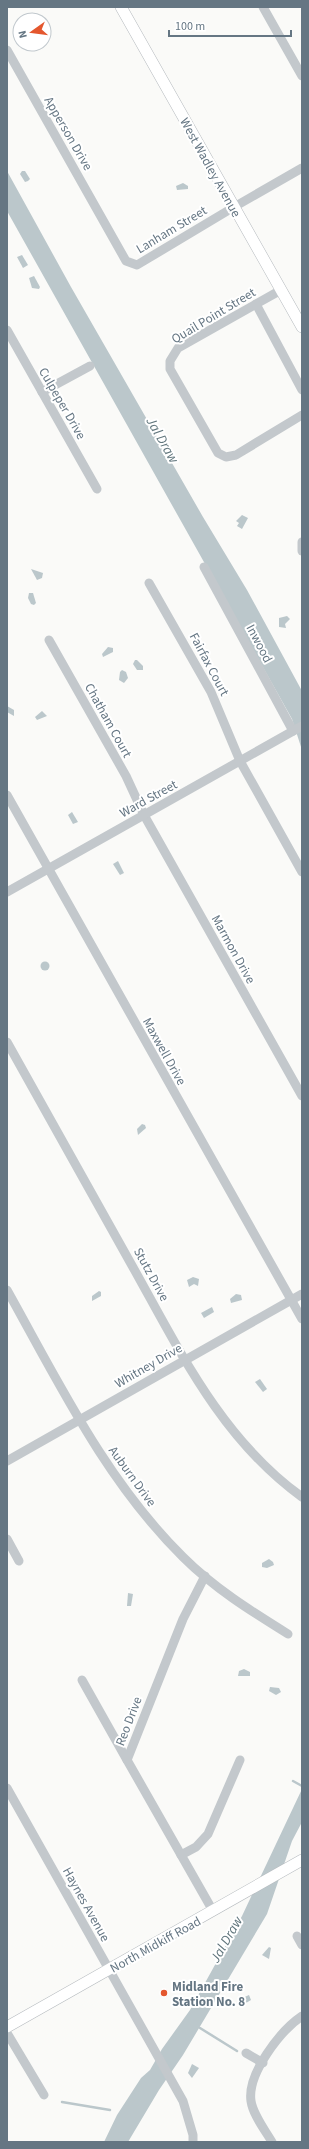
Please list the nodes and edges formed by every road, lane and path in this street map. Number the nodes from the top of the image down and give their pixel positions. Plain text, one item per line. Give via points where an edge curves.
1 (121, 7) edge
2 (263, 7) edge
3 (7, 50) edge
4 (302, 76) edge
5 (302, 168) edge
6 (234, 207) junction
7 (109, 229) joint
8 (281, 290) junction
9 (256, 304) junction
10 (302, 327) edge
11 (7, 331) edge
12 (90, 366) dead end
13 (302, 390) edge
14 (42, 392) junction
15 (302, 416) edge
16 (97, 488) dead end
17 (302, 542) edge
18 (302, 551) edge
19 (204, 566) dead end
20 (149, 583) dead end
21 (49, 640) dead end
22 (302, 726) edge
23 (293, 731) junction
24 (240, 761) junction
25 (7, 795) edge
26 (144, 815) junction
27 (48, 869) junction
28 (302, 872) edge
29 (7, 892) edge
30 (7, 1042) edge
31 (302, 1096) edge
32 (7, 1290) edge
33 (302, 1294) edge
34 (290, 1300) junction
35 (302, 1319) edge
36 (185, 1359) junction
37 (79, 1419) junction
38 (7, 1461) edge
39 (302, 1496) edge
40 (7, 1539) edge
41 (19, 1561) dead end
42 (205, 1576) junction
43 (288, 1634) dead end
44 (82, 1680) dead end
45 (127, 1760) junction
46 (240, 1760) dead end
47 (7, 1788) edge
48 (181, 1855) junction
49 (300, 1862) edge
50 (213, 1911) junction
51 (297, 1936) dead end
52 (302, 1945) edge
53 (109, 1970) junction
54 (302, 2016) edge
55 (7, 2027) edge
56 (7, 2033) edge
57 (246, 2054) dead end
58 (263, 2063) junction
59 (44, 2096) dead end
60 (192, 2142) edge
61 (272, 2142) edge

1 - 6 main road, West Wadley Avenue
2 - 4 street
3 - 7 street, Apperson Drive
5 - 6 street, Lanham Street
6 - 7 street, Lanham Street via 137,265 126,261
6 - 8 main road, West Wadley Avenue
8 - 9 street, Quail Point Street
8 - 10 main road, West Wadley Avenue
9 - 13 street
9 - 15 street, Quail Point Street via 178,348 170,361 170,370 218,453 226,457 236,455
11 - 14 street, Culpeper Drive
12 - 14 street
14 - 16 street, Culpeper Drive
17 - 18 street
19 - 23 street, Inwood
20 - 24 street, Fairfax Court via 211,692
21 - 26 street, Chatham Court via 126,776
22 - 23 street, Ward Street
23 - 24 street, Ward Street
24 - 26 street, Ward Street
24 - 28 street, Fairfax Court
25 - 27 street, Maxwell Drive
26 - 27 street, Ward Street
26 - 31 street, Marmon Drive
27 - 29 street, Ward Street
27 - 34 street, Maxwell Drive
30 - 36 street, Stutz Drive
32 - 37 street, Auburn Drive
33 - 34 street, Whitney Drive
34 - 35 street, Maxwell Drive
34 - 36 street, Whitney Drive
36 - 37 street, Whitney Drive
36 - 39 street, Stutz Drive via 219,1415 255,1458
37 - 38 street, Whitney Drive
37 - 42 street, Auburn Drive via 133,1502 183,1557
40 - 41 street
42 - 43 street, Auburn Drive via 243,1606
42 - 45 street, Reo Drive via 183,1619
44 - 45 street
45 - 48 street, Reo Drive
46 - 48 street via 208,1834 196,1847
47 - 53 street, Haynes Avenue
48 - 50 street, Reo Drive
49 - 50 main road, North Midkiff Road
50 - 53 main road, North Midkiff Road
51 - 52 street
53 - 55 main road, North Midkiff Road
53 - 60 street, Haynes Avenue via 183,2102 193,2135
54 - 58 street via 276,2041
56 - 59 street
57 - 58 street
58 - 61 street via 250,2089 251,2102

